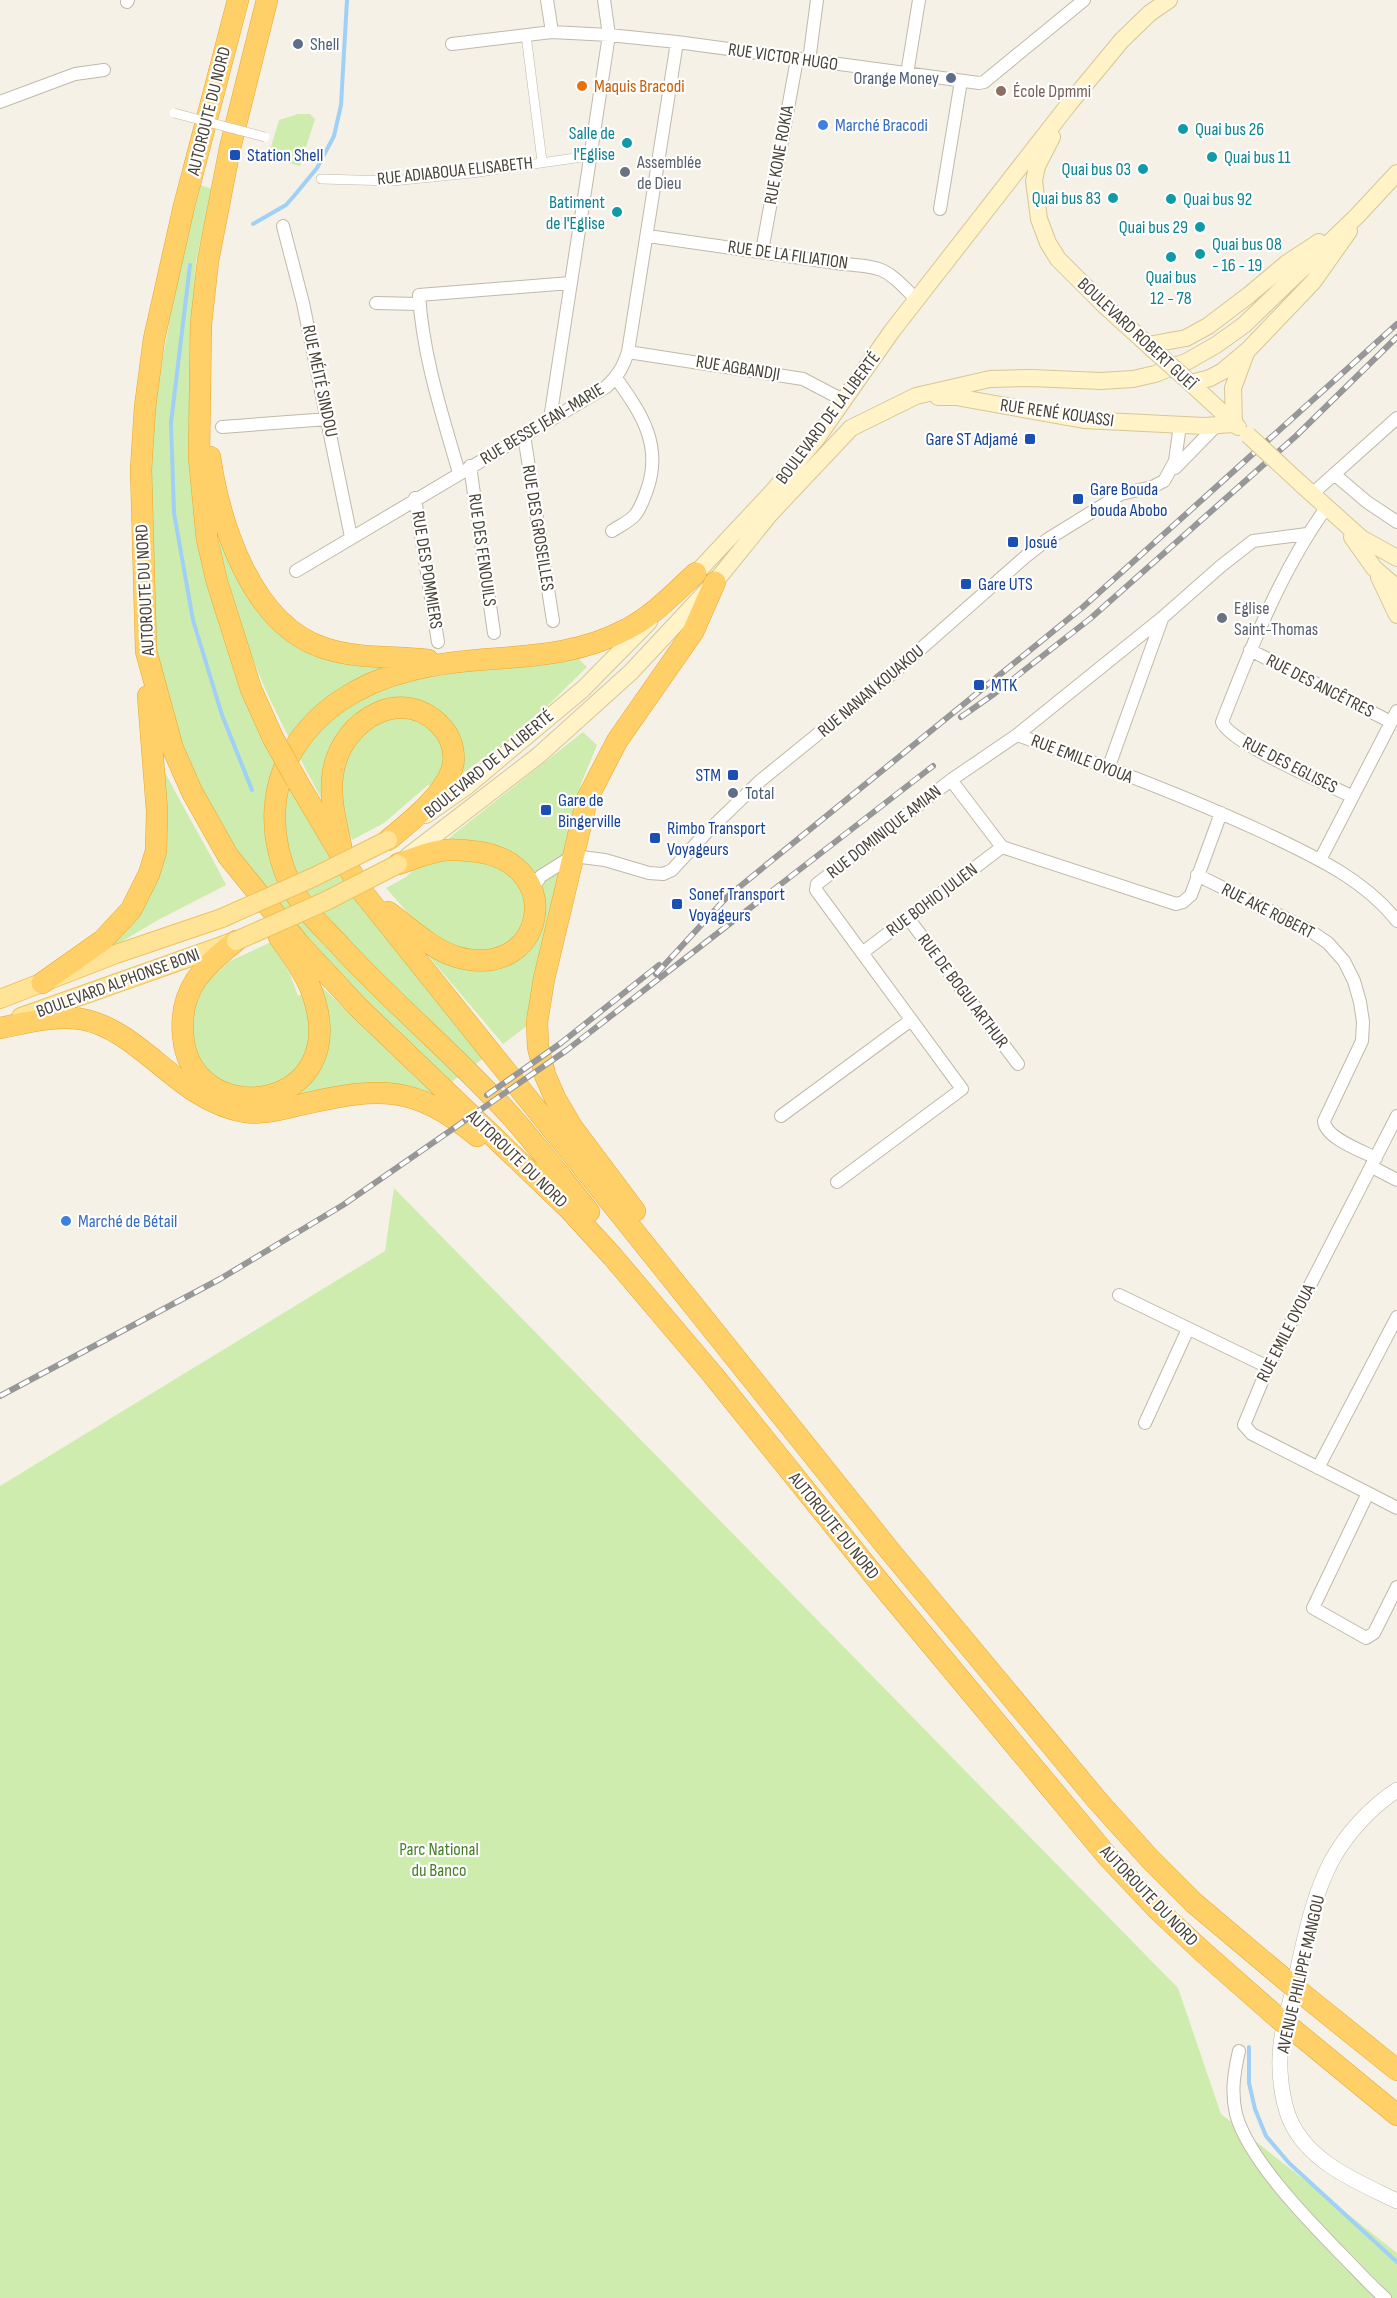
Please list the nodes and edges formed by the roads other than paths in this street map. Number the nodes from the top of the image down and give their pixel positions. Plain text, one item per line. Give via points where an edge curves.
1 (238, 0) edge
2 (267, 0) edge
3 (547, 0) edge
4 (604, 0) edge
5 (816, 0) edge
6 (918, 0) edge
7 (1084, 0) edge
8 (1169, 0) edge
9 (552, 32) junction
10 (609, 34) junction
11 (526, 35) junction
12 (677, 42) junction
13 (452, 44) dead end
14 (803, 60) junction
15 (104, 70) dead end
16 (907, 74) junction
17 (961, 81) junction
18 (0, 102) edge
19 (1069, 104) junction
20 (174, 113) dead end
21 (265, 137) dead end
22 (590, 156) junction
23 (542, 161) junction
24 (1396, 173) edge
25 (321, 179) dead end
26 (940, 209) dead end
27 (1358, 216) junction
28 (283, 226) dead end
29 (1344, 228) junction
30 (648, 236) junction
31 (762, 251) junction
32 (570, 283) junction
33 (916, 299) junction
34 (376, 303) dead end
35 (419, 304) junction
36 (1145, 341) junction
37 (1248, 350) junction
38 (628, 352) junction
39 (616, 378) junction
40 (1188, 380) junction
41 (916, 396) junction
42 (843, 400) junction
43 (200, 410) junction
44 (1397, 418) edge
45 (328, 419) junction
46 (550, 419) junction
47 (1234, 424) junction
48 (1180, 425) junction
49 (1217, 425) junction
50 (222, 427) dead end
51 (524, 435) junction
52 (465, 470) junction
53 (1172, 471) junction
54 (1334, 474) junction
55 (1306, 489) junction
56 (415, 498) junction
57 (1326, 508) junction
58 (1341, 521) junction
59 (1397, 522) edge
60 (612, 531) dead end
61 (1307, 534) junction
62 (351, 537) junction
63 (1390, 554) edge
64 (1397, 563) edge
65 (1374, 568) junction
66 (296, 571) dead end
67 (706, 578) junction
68 (1397, 588) edge
69 (1397, 615) edge
70 (1162, 618) junction
71 (553, 621) dead end
72 (494, 633) dead end
73 (438, 642) dead end
74 (1250, 650) junction
75 (146, 651) junction
76 (452, 663) junction
77 (1394, 716) edge
78 (1017, 735) junction
79 (1108, 768) junction
80 (951, 780) junction
81 (1352, 796) junction
82 (1221, 813) junction
83 (388, 840) junction
84 (1002, 848) junction
85 (228, 856) junction
86 (573, 856) junction
87 (1320, 860) junction
88 (345, 864) junction
89 (398, 864) junction
90 (1197, 875) junction
91 (532, 889) junction
92 (364, 894) junction
93 (908, 918) junction
94 (1397, 921) edge
95 (236, 941) junction
96 (862, 953) junction
97 (42, 983) junction
98 (0, 999) edge
99 (911, 1020) junction
100 (0, 1027) edge
101 (1018, 1064) dead end
102 (781, 1116) dead end
103 (1397, 1116) edge
104 (522, 1162) junction
105 (1374, 1163) junction
106 (1397, 1180) edge
107 (837, 1182) dead end
108 (1119, 1295) dead end
109 (695, 1308) junction
110 (1397, 1317) edge
111 (1188, 1329) junction
112 (1268, 1367) junction
113 (713, 1375) junction
114 (1145, 1423) dead end
115 (1318, 1468) junction
116 (1368, 1493) junction
117 (1397, 1508) edge
118 (1397, 1587) edge
119 (1397, 1791) edge
120 (1239, 2051) dead end
121 (1397, 2070) edge
122 (1397, 2115) edge
123 (1397, 2201) edge
124 (1385, 2298) edge

1 - 75 highway, AUTOROUTE DU NORD via 154,339 141,469
2 - 43 highway, AUTOROUTE DU NORD via 230,148 208,261 201,324
3 - 9 street
4 - 10 street
5 - 14 street, RUE KONE ROKIA
6 - 16 street
7 - 17 street, RUE VICTOR HUGO via 984,82
8 - 19 main road, BOULEVARD DE LA LIBERTÉ via 1122,40
9 - 10 street, RUE VICTOR HUGO
9 - 11 street, RUE VICTOR HUGO
10 - 12 street, RUE VICTOR HUGO
10 - 22 street
11 - 13 street, RUE VICTOR HUGO
11 - 23 street
12 - 14 street, RUE VICTOR HUGO
12 - 30 street, RUE BESSE JEAN-MARIE
14 - 16 street, RUE VICTOR HUGO
14 - 31 street, RUE KONE ROKIA
15 - 18 street via 75,74
16 - 17 street, RUE VICTOR HUGO
17 - 26 street
19 - 33 main road, BOULEVARD DE LA LIBERTÉ
19 - 36 main road, BOULEVARD ROBERT GUEÏ via 1037,166 1034,181 1039,219 1058,259
20 - 21 street, bridge
22 - 23 street, RUE ADIABOUA ELISABETH
22 - 32 street
23 - 25 street, RUE ADIABOUA ELISABETH via 392,181
24 - 27 main road
27 - 29 main road
27 - 37 main road via 1313,282
28 - 45 street, RUE MÉITÉ SINDOU
29 - 36 main road via 1287,263 1208,326 1186,338
29 - 41 main road via 1244,325 1197,356 1155,374 1101,381 990,379
30 - 31 street, RUE DE LA FILIATION
30 - 38 street, RUE BESSE JEAN-MARIE
31 - 33 street, RUE DE LA FILIATION via 873,266 890,273
32 - 35 street via 419,295
32 - 46 street
33 - 42 main road, BOULEVARD DE LA LIBERTÉ
34 - 35 street
35 - 52 street, RUE DES FENOUILS via 430,374
36 - 40 main road, BOULEVARD ROBERT GUEÏ, bridge
37 - 40 main road via 1210,378
37 - 47 main road via 1233,388
38 - 39 street, RUE BESSE JEAN-MARIE
38 - 42 street, RUE AGBANDJI via 802,379
39 - 46 street, RUE BESSE JEAN-MARIE
39 - 60 street via 639,411 652,446 651,479 642,502 634,516
40 - 47 main road, BOULEVARD ROBERT GUEÏ
41 - 48 main road, RUE RENÉ KOUASSI via 956,397 1084,420
41 - 67 main road via 851,428
42 - 67 main road, BOULEVARD DE LA LIBERTÉ
43 - 76 highway via 228,530 252,584 283,625 300,638 346,654
43 - 88 highway, AUTOROUTE DU NORD, bridge via 199,458 207,539 251,689 273,738
44 - 54 street
45 - 50 street
45 - 62 street, RUE MÉITÉ SINDOU
46 - 51 street, RUE BESSE JEAN-MARIE
47 - 49 main road, RUE RENÉ KOUASSI
47 - 55 main road, BOULEVARD ROBERT GUEÏ, bridge
48 - 49 main road, RUE RENÉ KOUASSI
48 - 53 street
49 - 53 street, RUE NANAN KOUAKOU
51 - 52 street, RUE BESSE JEAN-MARIE
51 - 71 street, RUE DES GROSEILLES
52 - 56 street, RUE BESSE JEAN-MARIE
52 - 72 street, RUE DES FENOUILS
53 - 86 street, RUE NANAN KOUAKOU via 1152,487 1121,494 1025,557 898,668 759,781 672,870 649,873 606,860
54 - 55 street
54 - 59 street
55 - 57 main road, BOULEVARD ROBERT GUEÏ
56 - 62 street, RUE BESSE JEAN-MARIE
56 - 73 street, RUE DES POMMIERS
57 - 58 main road, BOULEVARD ROBERT GUEÏ
57 - 61 street, RUE DES EGLISES
58 - 63 main road, BOULEVARD ROBERT GUEÏ
58 - 65 main road, BOULEVARD ROBERT GUEÏ
61 - 70 street, RUE EMILE OYOUA via 1253,541
61 - 74 street, RUE DES EGLISES
62 - 66 street, RUE BESSE JEAN-MARIE
63 - 64 street
65 - 68 main road, BOULEVARD ROBERT GUEÏ
65 - 69 main road
67 - 76 highway via 628,629 582,648
67 - 83 main road, BOULEVARD DE LA LIBERTÉ via 466,787
67 - 86 highway via 693,632 598,775 584,807
67 - 89 main road via 631,672 591,711 475,807
70 - 78 street, RUE EMILE OYOUA
70 - 79 street
74 - 77 street, RUE DES ANCÊTRES
74 - 81 street, RUE DES EGLISES via 1222,722 1224,727 1248,744
75 - 85 highway, AUTOROUTE DU NORD via 173,749
75 - 97 highway via 157,811 156,851 149,874 131,910 103,940
76 - 113 highway via 424,666 381,679 338,702 305,731 288,761 274,806 275,832 291,884 310,914 360,967 510,1115 620,1250
77 - 81 street
78 - 79 street, RUE EMILE OYOUA
78 - 80 street
79 - 82 street, RUE EMILE OYOUA
80 - 84 street, RUE DOMINIQUE AMIAN
80 - 96 street, RUE DOMINIQUE AMIAN via 815,887
81 - 87 street
82 - 87 street, RUE EMILE OYOUA
82 - 90 street
83 - 88 highway via 437,795 453,766 448,735 439,723 414,709 399,708 370,716 348,734 340,748 332,775 335,819
83 - 97 main road, BOULEVARD ALPHONSE BONI, bridge via 222,918
84 - 90 street via 1176,904 1191,896
84 - 93 street, RUE BOHIO JULIEN
85 - 95 highway via 242,887 301,970 318,1014 317,1052 309,1070 281,1092 260,1099 238,1097 206,1082 193,1067 183,1038 184,1005 199,974
85 - 104 highway, AUTOROUTE DU NORD via 301,946 359,1008
86 - 91 street via 541,876
86 - 109 highway via 537,1022 545,1075 572,1127 666,1251
87 - 94 street, RUE EMILE OYOUA via 1358,883
88 - 92 highway, AUTOROUTE DU NORD
89 - 91 highway via 446,850 487,854 507,860
89 - 95 main road, BOULEVARD ALPHONSE BONI, bridge
90 - 105 street, RUE AKE ROBERT via 1309,930 1328,942 1344,961 1360,1002 1362,1041 1323,1121 1330,1134
91 - 92 highway via 536,908 529,934 514,952 488,961 438,950
92 - 109 highway, AUTOROUTE DU NORD
93 - 96 street, RUE BOHIO JULIEN
93 - 101 street, RUE DE BOGUI ARTHUR
95 - 100 main road, BOULEVARD ALPHONSE BONI
96 - 99 street, RUE DOMINIQUE AMIAN
97 - 98 main road, BOULEVARD ALPHONSE BONI
99 - 102 street
99 - 107 street, RUE DOMINIQUE AMIAN via 962,1089
100 - 104 highway via 65,1018 98,1023 202,1096 247,1112 267,1112 364,1092 409,1096 443,1111 499,1154
103 - 105 street, RUE EMILE OYOUA
104 - 113 highway, AUTOROUTE DU NORD via 613,1257
105 - 106 street
105 - 112 street, RUE EMILE OYOUA
108 - 111 street
109 - 121 highway, AUTOROUTE DU NORD, bridge via 890,1551 1150,1859 1194,1903
110 - 115 street
111 - 112 street
111 - 114 street
112 - 115 street, RUE EMILE OYOUA via 1244,1425 1252,1434
113 - 122 highway, AUTOROUTE DU NORD, bridge via 1108,1857 1173,1924 1278,2018
115 - 116 street, RUE EMILE OYOUA
116 - 117 street, RUE EMILE OYOUA
116 - 118 street via 1313,1608 1366,1638 1374,1633
119 - 123 street, AVENUE PHILIPPE MANGOU via 1350,1834 1325,1876 1299,1963 1281,2044 1280,2071 1290,2120 1303,2140 1346,2175
120 - 124 street via 1232,2079 1236,2115 1252,2147 1303,2215

